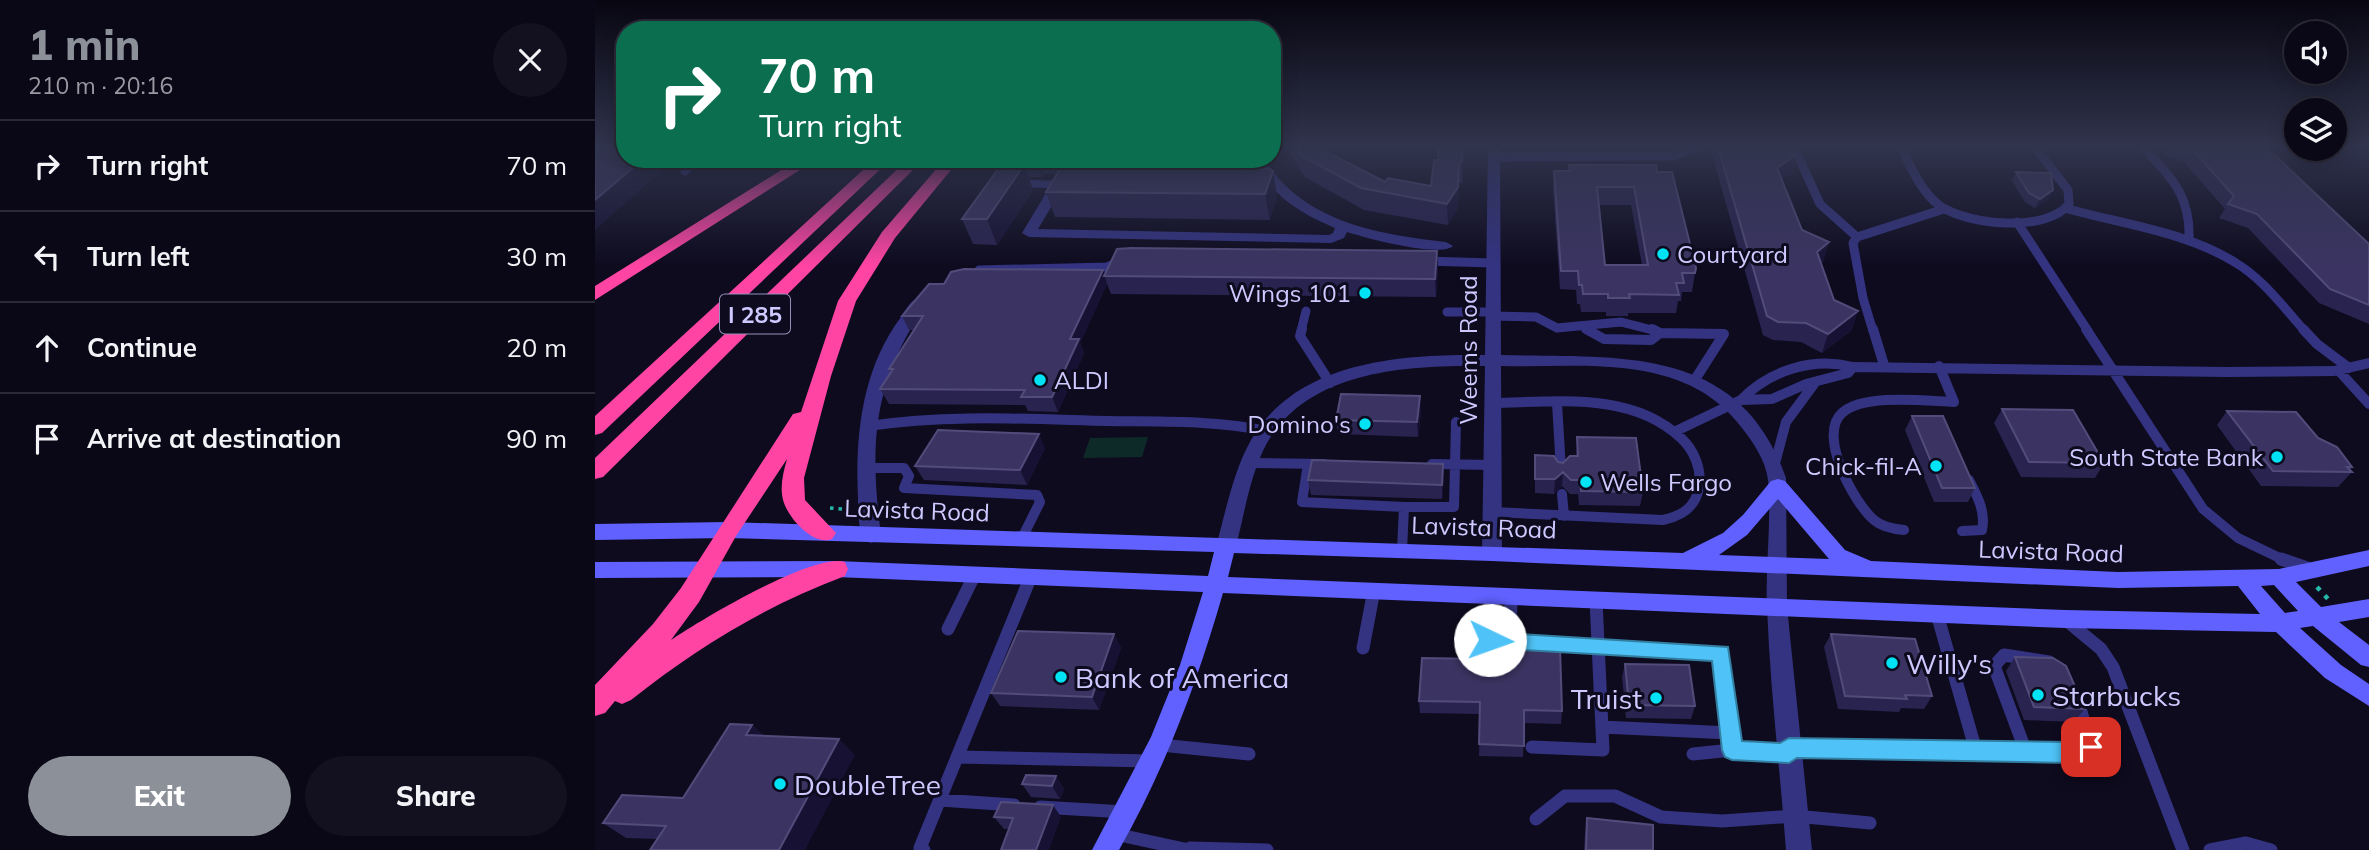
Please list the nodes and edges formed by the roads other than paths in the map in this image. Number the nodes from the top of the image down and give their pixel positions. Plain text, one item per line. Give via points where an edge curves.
1 (766, 187) edge
2 (854, 187) edge
3 (888, 187) edge
4 (930, 187) edge
5 (1056, 187) edge
6 (1068, 187) edge
7 (1277, 187) edge
8 (1493, 187) edge
9 (1812, 187) edge
10 (1924, 187) edge
11 (2065, 187) edge
12 (2175, 187) edge
13 (1054, 191) junction
14 (1944, 209) junction
15 (2068, 209) junction
16 (2017, 222) junction
17 (1343, 225) junction
18 (1857, 237) junction
19 (2189, 241) junction
20 (1446, 246) dead end
21 (1136, 259) edge
22 (1411, 261) edge
23 (1493, 263) junction
24 (969, 273) edge
25 (931, 289) edge
26 (595, 294) edge
27 (1306, 311) dead end
28 (1447, 312) dead end
29 (1492, 314) junction
30 (1585, 329) junction
31 (1660, 333) junction
32 (1492, 360) junction
33 (2369, 363) edge
34 (1884, 365) junction
35 (1938, 366) junction
36 (1853, 367) junction
37 (2114, 369) junction
38 (2344, 370) junction
39 (821, 376) junction
40 (1694, 381) junction
41 (1816, 382) junction
42 (1330, 383) junction
43 (1735, 402) junction
44 (1934, 402) junction
45 (1492, 403) junction
46 (1557, 404) junction
47 (2369, 404) edge
48 (1940, 414) edge
49 (1455, 422) dead end
50 (868, 426) junction
51 (595, 428) edge
52 (1267, 431) junction
53 (1675, 432) junction
54 (1251, 463) junction
55 (1308, 464) junction
56 (1341, 464) edge
57 (1456, 464) junction
58 (1962, 464) edge
59 (1492, 465) junction
60 (865, 468) junction
61 (1561, 470) edge
62 (595, 471) edge
63 (1776, 477) junction
64 (1424, 478) edge
65 (1562, 494) dead end
66 (1403, 506) junction
67 (1492, 512) junction
68 (1564, 516) junction
69 (728, 530) junction
70 (1904, 530) dead end
71 (1962, 531) dead end
72 (595, 533) edge
73 (824, 533) junction
74 (871, 535) junction
75 (1021, 540) junction
76 (1226, 546) junction
77 (1402, 551) junction
78 (1492, 553) junction
79 (2369, 558) edge
80 (1674, 562) junction
81 (1777, 566) junction
82 (708, 568) junction
83 (836, 569) junction
84 (595, 570) edge
85 (1875, 571) junction
86 (975, 574) junction
87 (1031, 576) junction
88 (2243, 578) junction
89 (2279, 578) junction
90 (2315, 578) junction
91 (1216, 583) junction
92 (1374, 590) junction
93 (1511, 596) junction
94 (1596, 600) junction
95 (1777, 607) junction
96 (2369, 608) edge
97 (2323, 609) junction
98 (1937, 614) junction
99 (2065, 619) junction
100 (2279, 623) junction
101 (948, 629) dead end
102 (1490, 640) dead end
103 (1510, 641) junction
104 (1598, 646) junction
105 (1363, 648) dead end
106 (2369, 658) edge
107 (2063, 669) edge
108 (2074, 686) edge
109 (2369, 696) edge
110 (595, 704) edge
111 (595, 712) edge
112 (1602, 727) junction
113 (1730, 733) junction
114 (1532, 747) dead end
115 (1732, 750) junction
116 (1789, 751) junction
117 (1976, 751) junction
118 (2026, 752) junction
119 (1157, 753) junction
120 (1249, 754) dead end
121 (1693, 754) dead end
122 (958, 757) junction
123 (940, 800) junction
124 (1128, 812) junction
125 (1795, 816) junction
126 (1536, 820) dead end
127 (1870, 823) dead end
128 (1109, 842) edge
129 (1190, 849) edge
130 (924, 850) edge
131 (1267, 850) edge
132 (1799, 850) edge
133 (2183, 850) edge
134 (2210, 850) edge
135 (2271, 850) edge

1 - 26 highway
2 - 51 highway, I 285
3 - 62 highway, I 285
4 - 39 highway via 888,236 847,301
5 - 13 street
6 - 13 street
7 - 17 street
8 - 23 street, Weems Road
9 - 18 lane via 1820,204
10 - 14 lane
11 - 15 lane
12 - 19 lane via 2188,202
13 - 17 street via 1029,233 1331,239 1339,236
14 - 16 lane via 1980,219
14 - 18 lane
15 - 16 lane
15 - 19 lane
16 - 37 lane
17 - 20 street via 1398,240
18 - 34 lane via 1853,251
19 - 38 lane via 2251,274
21 - 24 lane via 1107,267
22 - 23 lane
23 - 29 street, Weems Road
25 - 50 street via 898,327 882,364
27 - 42 lane via 1300,336
28 - 29 lane
29 - 30 lane via 1536,317 1549,327
29 - 32 street, Weems Road
30 - 31 lane via 1597,324 1647,325
30 - 31 lane via 1604,339 1651,340
31 - 40 lane via 1724,334
32 - 40 street via 1630,363
32 - 42 street via 1383,367
32 - 45 street, Weems Road
33 - 38 lane
34 - 35 lane
34 - 36 lane
35 - 37 lane
35 - 44 lane via 1954,402
36 - 41 lane via 1849,373
36 - 43 lane via 1844,363 1805,366 1753,385
37 - 38 lane
37 - 90 lane via 2210,517 2231,535
38 - 47 lane
39 - 69 highway via 790,439
39 - 73 highway via 793,490 802,513
40 - 43 street
41 - 43 lane via 1772,399
41 - 63 lane via 1789,415 1776,447
42 - 52 street via 1302,397
43 - 53 lane
43 - 63 street via 1761,439
44 - 48 lane
44 - 70 lane via 1870,404 1851,408 1835,422 1835,449 1859,504 1881,524
45 - 46 lane
45 - 59 street, Weems Road
46 - 53 lane via 1621,406
46 - 61 lane
49 - 57 lane
50 - 52 lane via 911,418 1049,419 1234,423
50 - 60 street
52 - 54 street via 1256,445
53 - 68 lane via 1698,465 1698,496 1689,510 1663,520
54 - 55 lane
54 - 76 street
55 - 56 lane
55 - 66 lane via 1302,502
57 - 59 lane
57 - 64 lane via 1420,464
57 - 66 lane via 1454,508 1422,503
58 - 71 lane via 1984,513 1982,530
59 - 67 street, Weems Road
60 - 74 street
60 - 75 lane via 904,468 909,476 904,488 1037,495 1040,502
63 - 80 main road via 1744,527 1713,552
63 - 81 street
63 - 85 main road via 1838,556
65 - 68 lane
66 - 77 lane
67 - 68 lane
67 - 78 street, Weems Road
69 - 72 main road, Lavista Road
69 - 73 main road, Lavista Road
69 - 82 highway
73 - 74 main road, Lavista Road
74 - 75 main road, Lavista Road
75 - 76 main road, Lavista Road
76 - 77 main road, Lavista Road
76 - 91 main road
77 - 78 main road, Lavista Road
78 - 80 main road, Lavista Road
79 - 90 main road, Lavista Road
80 - 81 main road, Lavista Road
81 - 85 main road, Lavista Road
81 - 95 street
82 - 83 main road
82 - 84 main road
82 - 110 highway via 662,632
83 - 86 main road
83 - 111 highway via 725,616
85 - 88 main road, Lavista Road via 2117,580
86 - 87 main road
86 - 101 lane
87 - 91 main road
87 - 122 lane
88 - 89 main road, Lavista Road
88 - 100 main road
89 - 90 main road, Lavista Road
89 - 97 main road
91 - 92 main road
91 - 119 main road
92 - 93 main road
92 - 105 lane
93 - 94 main road
93 - 103 lane
94 - 95 main road
94 - 104 lane
95 - 98 main road
95 - 116 street
96 - 97 main road
97 - 100 main road
97 - 106 main road
98 - 99 main road
98 - 117 lane
99 - 100 main road
99 - 133 lane via 2101,649 2113,667
100 - 109 main road
102 - 103 lane
103 - 104 lane
104 - 112 lane
104 - 113 lane via 1721,653
107 - 118 lane via 2045,660 2004,655 1994,666
108 - 118 lane via 2091,747
112 - 113 lane
112 - 114 lane via 1603,750
113 - 115 lane
115 - 116 lane
115 - 121 lane
116 - 117 lane
116 - 125 street
117 - 118 lane
119 - 120 lane
119 - 122 lane
119 - 124 main road
122 - 123 lane
123 - 124 lane
123 - 130 lane via 920,848
124 - 128 main road
125 - 126 lane via 1722,821 1661,817 1615,796 1565,796
125 - 127 lane
125 - 132 street
128 - 129 lane
129 - 131 lane
134 - 135 lane via 2246,844

